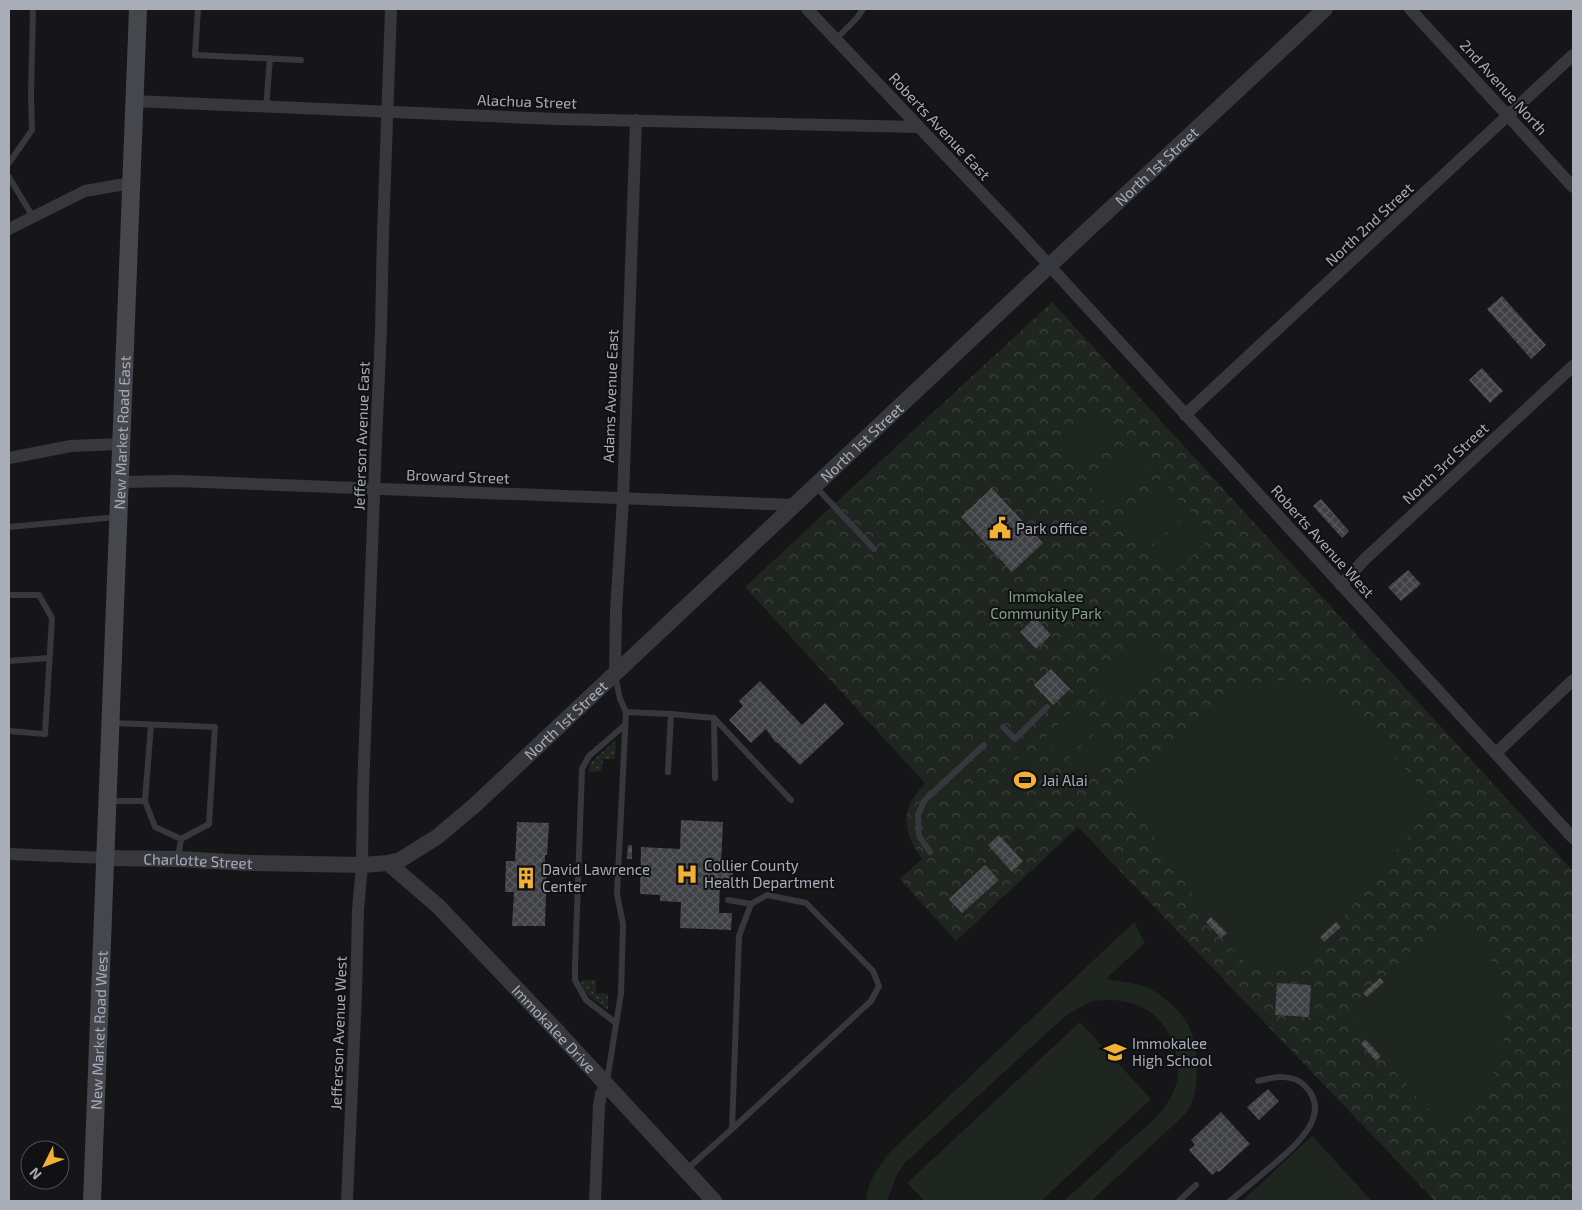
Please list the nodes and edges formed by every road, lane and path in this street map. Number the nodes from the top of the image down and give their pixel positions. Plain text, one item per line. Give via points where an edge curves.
1 (33, 9) edge
2 (138, 9) edge
3 (198, 9) edge
4 (392, 9) edge
5 (807, 9) edge
6 (863, 9) edge
7 (1325, 9) edge
8 (1410, 9) edge
9 (836, 39) junction
10 (1573, 55) edge
11 (270, 58) junction
12 (301, 60) dead end
13 (134, 101) junction
14 (266, 108) junction
15 (388, 112) junction
16 (1508, 115) junction
17 (636, 120) junction
18 (918, 127) junction
19 (9, 163) edge
20 (9, 177) edge
21 (131, 183) junction
22 (1573, 186) edge
23 (33, 217) junction
24 (9, 229) edge
25 (1049, 266) junction
26 (1573, 366) edge
27 (1185, 415) junction
28 (121, 444) junction
29 (9, 458) edge
30 (120, 482) junction
31 (816, 486) junction
32 (375, 490) junction
33 (623, 499) junction
34 (795, 505) junction
35 (118, 517) junction
36 (9, 527) edge
37 (874, 549) dead end
38 (1341, 585) junction
39 (9, 594) edge
40 (50, 658) junction
41 (9, 661) edge
42 (615, 674) junction
43 (1573, 680) edge
44 (1047, 706) dead end
45 (626, 712) junction
46 (671, 714) junction
47 (714, 718) junction
48 (111, 723) junction
49 (152, 725) junction
50 (625, 725) junction
51 (1003, 727) dead end
52 (9, 732) edge
53 (984, 744) dead end
54 (1496, 753) junction
55 (668, 772) dead end
56 (715, 778) dead end
57 (791, 800) dead end
58 (108, 801) junction
59 (145, 802) junction
60 (1573, 838) edge
61 (181, 839) junction
62 (930, 852) dead end
63 (9, 854) edge
64 (106, 858) junction
65 (178, 860) junction
66 (388, 863) junction
67 (362, 865) junction
68 (728, 900) dead end
69 (751, 904) junction
70 (616, 1023) junction
71 (1258, 1081) dead end
72 (606, 1085) junction
73 (732, 1129) junction
74 (685, 1170) junction
75 (1196, 1185) dead end
76 (92, 1201) edge
77 (347, 1201) edge
78 (595, 1201) edge
79 (714, 1201) edge
80 (1179, 1201) edge
81 (1230, 1201) edge

1 - 19 lane via 32,130
2 - 13 main road, New Market Road East
3 - 11 lane via 195,56
4 - 15 street, Jefferson Avenue East
5 - 9 street, Roberts Avenue East
6 - 9 lane
7 - 25 street, North 1st Street
8 - 16 street, 2nd Avenue North
9 - 18 street, Roberts Avenue East
10 - 16 street, North 2nd Street
11 - 12 lane
11 - 14 lane
13 - 14 street, Alachua Street
13 - 21 main road, New Market Road East
14 - 15 street, Alachua Street
15 - 17 street, Alachua Street
15 - 32 street, Jefferson Avenue East
16 - 22 street, 2nd Avenue North
16 - 27 street, North 2nd Street
17 - 18 street, Alachua Street
17 - 33 street, Adams Avenue East
18 - 25 street, Roberts Avenue East
20 - 23 lane
21 - 23 street via 85,191
21 - 28 main road, New Market Road East
23 - 24 street
25 - 27 street, Roberts Avenue West
25 - 31 street, North 1st Street
26 - 38 street, North 3rd Street
27 - 38 street, Roberts Avenue West
28 - 29 street via 71,446
28 - 30 main road, New Market Road East
30 - 32 street, Broward Street via 178,481
30 - 35 main road, New Market Road East
31 - 34 street, North 1st Street
31 - 37 lane
32 - 33 street, Broward Street
32 - 67 street, Jefferson Avenue East
33 - 34 street, Broward Street
33 - 42 street, Adams Avenue East
34 - 42 street, North 1st Street
35 - 36 lane
35 - 48 main road, New Market Road East
38 - 54 street, Roberts Avenue West
39 - 40 lane via 40,595 52,618
40 - 41 lane
40 - 52 lane via 45,734
42 - 45 lane
42 - 66 street, North 1st Street via 437,837 400,860
43 - 54 street
44 - 51 lane via 1015,740
45 - 46 lane
45 - 50 lane
46 - 47 lane
46 - 55 lane
47 - 56 lane
47 - 57 lane
48 - 49 lane
48 - 58 main road, New Market Road East
49 - 59 lane
49 - 61 lane via 215,727 209,824
50 - 70 lane via 616,894 623,924 621,994
50 - 70 lane via 589,756 582,769 575,974 586,1000
53 - 62 lane via 924,801 918,815 919,836
54 - 60 street, Roberts Avenue West
58 - 59 lane
58 - 64 main road, New Market Road East
59 - 61 lane via 155,827
61 - 65 lane
63 - 64 street, Charlotte Street
64 - 65 street, Charlotte Street
64 - 76 main road, New Market Road West
65 - 67 street, Charlotte Street
66 - 67 street, Charlotte Street
66 - 72 street, Immokalee Drive via 438,906
67 - 77 street, Jefferson Avenue West
68 - 69 lane
69 - 73 lane via 740,936
69 - 73 lane via 767,895 806,903 873,971 879,986 871,1001
70 - 72 lane
71 - 81 lane via 1274,1076 1301,1082 1312,1095 1314,1117 1296,1145
72 - 74 street, Immokalee Drive
72 - 78 street via 600,1094
73 - 74 lane
74 - 79 street, Immokalee Drive
75 - 80 lane

